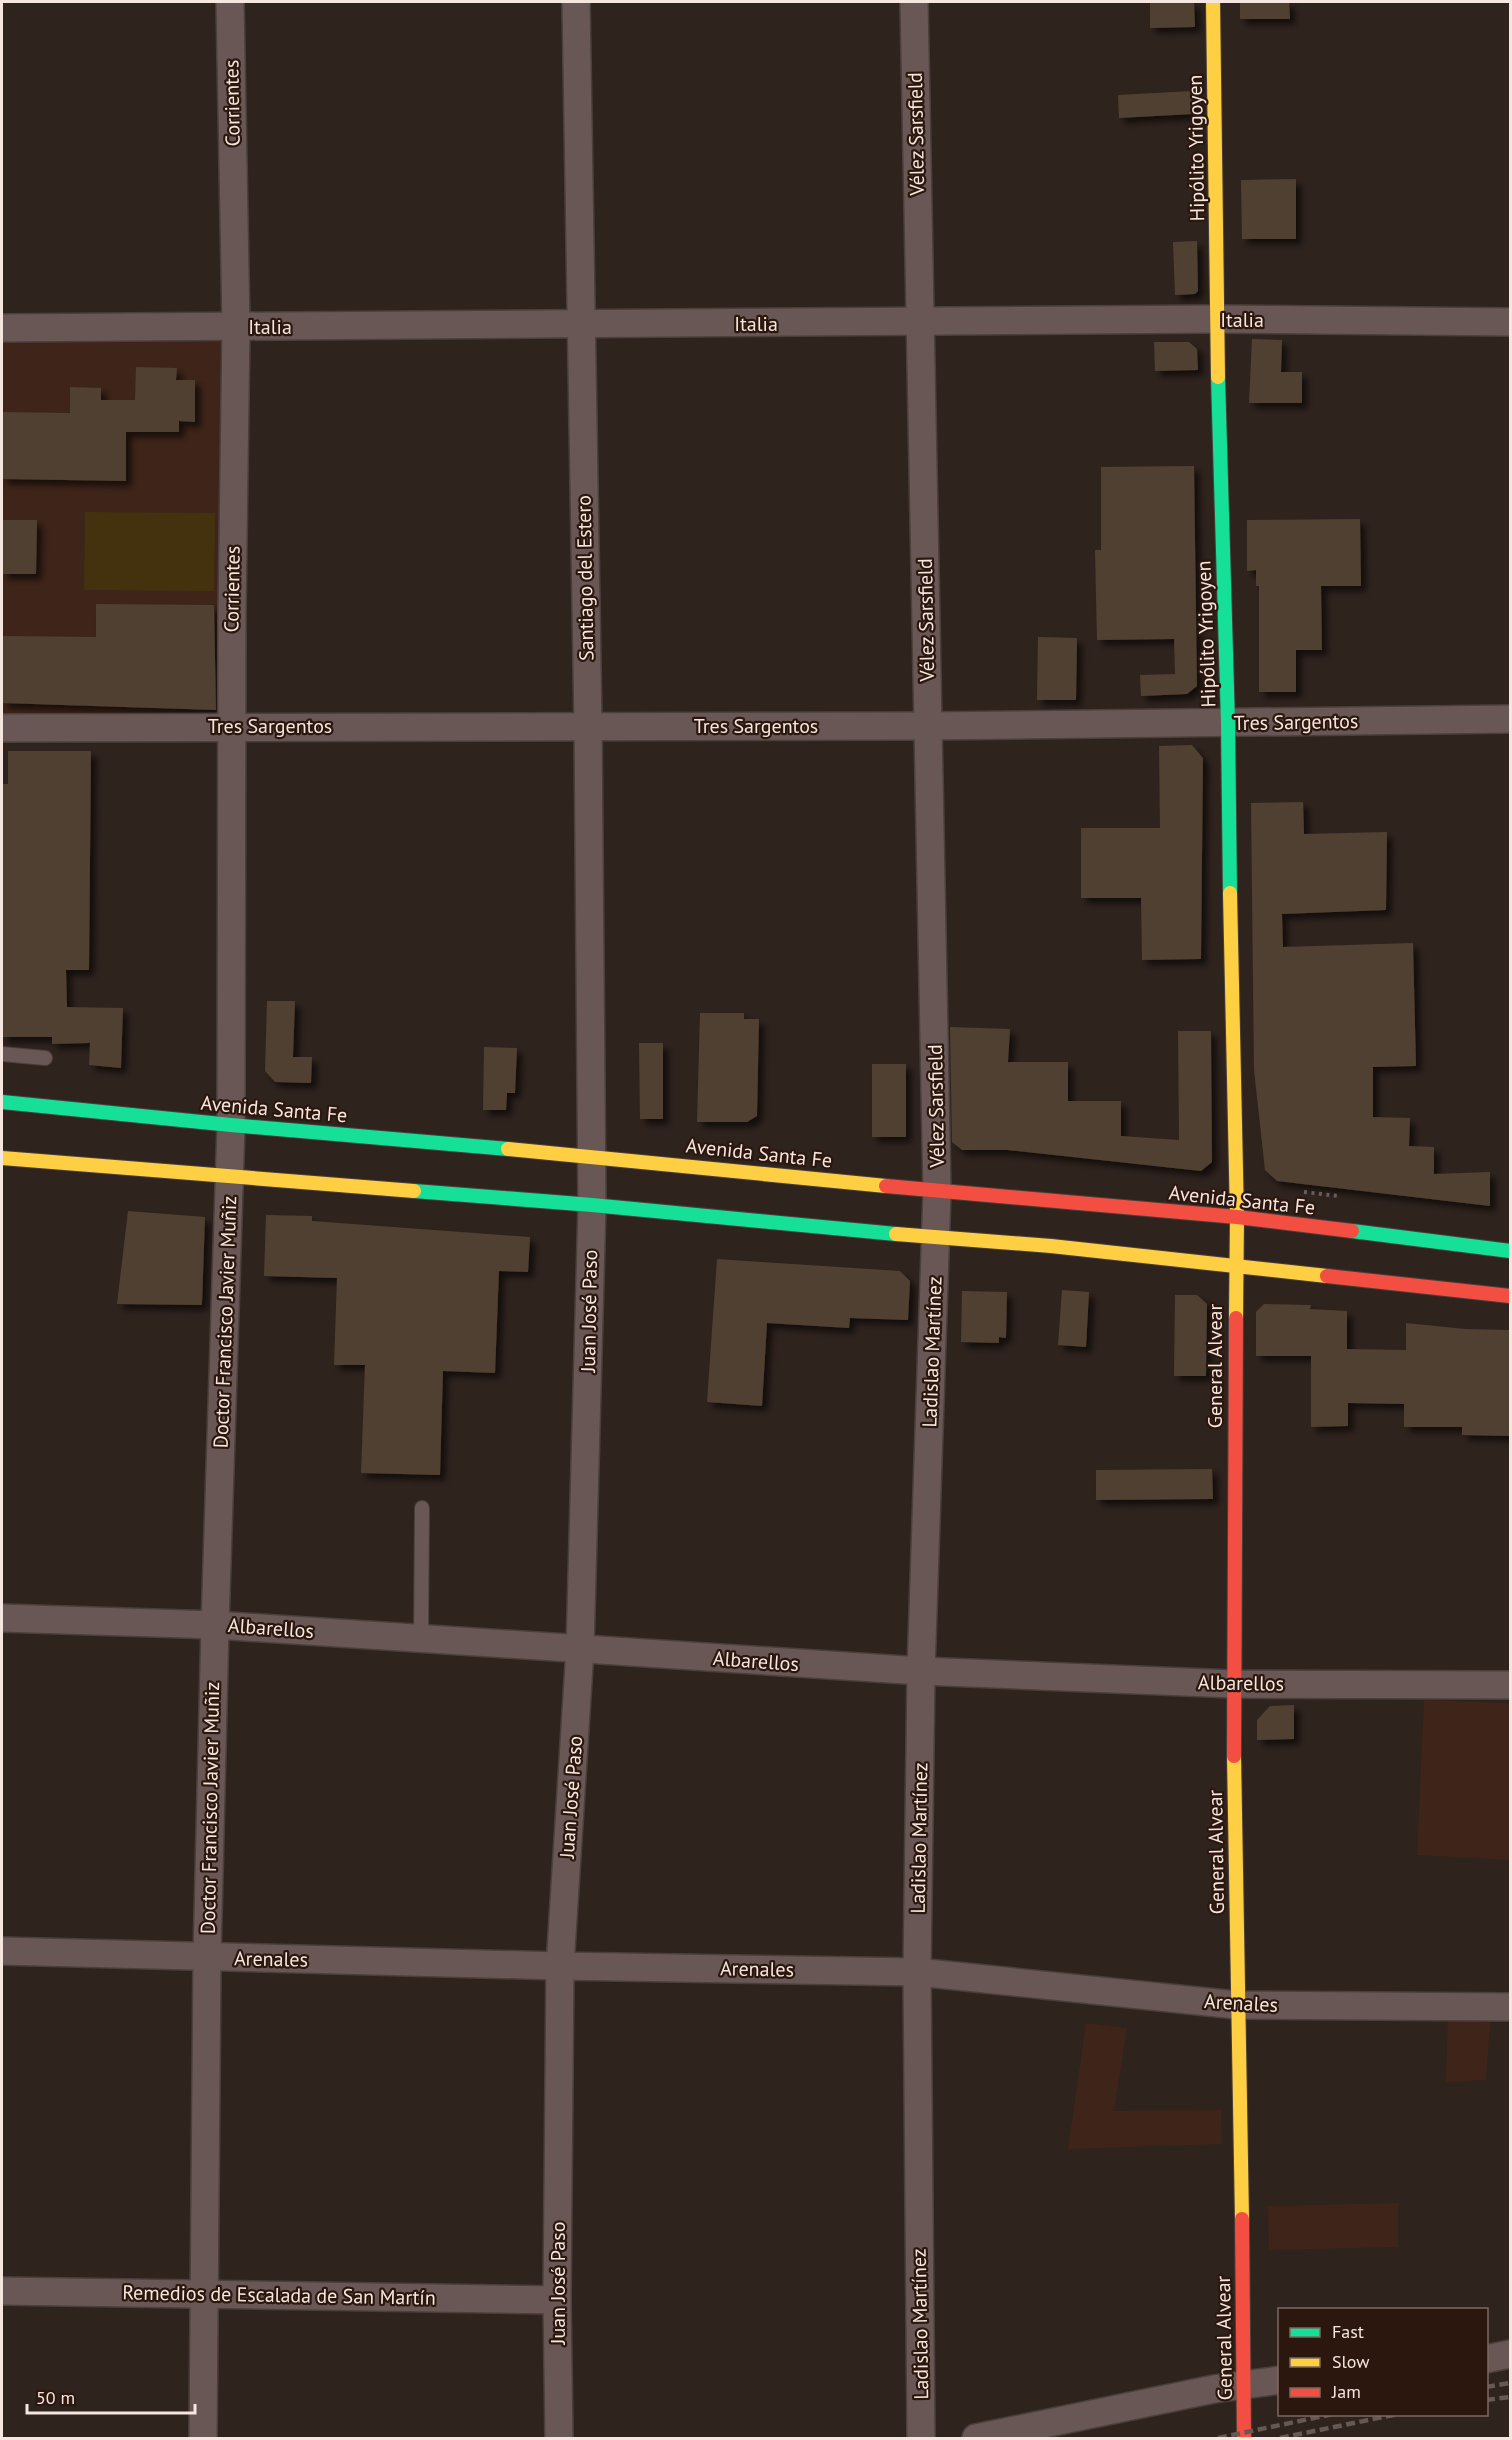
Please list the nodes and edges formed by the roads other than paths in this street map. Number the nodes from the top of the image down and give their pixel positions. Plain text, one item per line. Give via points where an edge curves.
1 (230, 2) edge
2 (576, 2) edge
3 (914, 2) edge
4 (1214, 2) edge
5 (1217, 319) junction
6 (1510, 322) edge
7 (919, 323) junction
8 (581, 325) junction
9 (236, 327) junction
10 (2, 328) edge
11 (1510, 719) edge
12 (1228, 723) junction
13 (233, 726) junction
14 (588, 726) junction
15 (929, 726) junction
16 (2, 728) edge
17 (2, 1054) edge
18 (45, 1058) dead end
19 (2, 1102) edge
20 (231, 1125) junction
21 (591, 1155) junction
22 (2, 1158) edge
23 (230, 1177) junction
24 (937, 1192) junction
25 (592, 1205) junction
26 (1237, 1217) junction
27 (937, 1238) junction
28 (1510, 1251) edge
29 (1236, 1265) junction
30 (1510, 1296) edge
31 (422, 1508) dead end
32 (2, 1618) edge
33 (214, 1625) junction
34 (421, 1638) junction
35 (580, 1649) junction
36 (921, 1671) junction
37 (1233, 1684) junction
38 (1510, 1685) edge
39 (2, 1950) edge
40 (207, 1957) junction
41 (560, 1966) junction
42 (917, 1972) junction
43 (1237, 2005) junction
44 (1510, 2007) edge
45 (2, 2291) edge
46 (205, 2294) junction
47 (557, 2300) junction
48 (1510, 2354) edge
49 (1488, 2359) edge
50 (1278, 2380) edge
51 (1245, 2383) junction
52 (203, 2439) edge
53 (559, 2439) edge
54 (921, 2439) edge
55 (976, 2439) edge
56 (1244, 2439) edge

1 - 9 street, Corrientes
2 - 8 street, Santiago del Estero
3 - 7 street, Vélez Sarsfield
4 - 5 main road, Hipólito Yrigoyen
5 - 6 street, Italia
5 - 7 street, Italia
5 - 12 main road, Hipólito Yrigoyen
7 - 8 street, Italia
7 - 15 street, Vélez Sarsfield
8 - 9 street, Italia
8 - 14 street, Santiago del Estero
9 - 10 street, Italia
9 - 13 street, Corrientes
11 - 12 street, Tres Sargentos
12 - 15 street, Tres Sargentos
12 - 26 main road, Hipólito Yrigoyen
13 - 14 street, Tres Sargentos
13 - 16 street, Tres Sargentos
13 - 20 street, Corrientes
14 - 15 street, Tres Sargentos
14 - 21 street, Santiago del Estero
15 - 24 street, Vélez Sarsfield
17 - 18 lane
19 - 20 main road, Avenida Santa Fe
20 - 21 main road, Avenida Santa Fe
20 - 23 street, Corrientes
21 - 24 main road, Avenida Santa Fe
21 - 25 street, Juan José Paso
22 - 23 main road
23 - 25 main road
23 - 33 street, Doctor Francisco Javier Muñiz
24 - 26 main road, Avenida Santa Fe
24 - 27 street, Vélez Sarsfield
25 - 27 main road
25 - 35 street, Juan José Paso
26 - 28 main road, Avenida Santa Fe
26 - 29 main road, Hipólito Yrigoyen
27 - 29 main road
27 - 36 street, Ladislao Martínez
29 - 30 main road
29 - 37 main road, General Alvear
31 - 34 lane
32 - 33 street, Albarellos
33 - 34 street, Albarellos
33 - 40 street, Doctor Francisco Javier Muñiz
34 - 35 street, Albarellos
35 - 36 street, Albarellos
35 - 41 street, Juan José Paso
36 - 37 street, Albarellos
36 - 42 street, Ladislao Martínez
37 - 38 street, Albarellos
37 - 43 main road, General Alvear
39 - 40 street, Arenales
40 - 41 street, Arenales
40 - 46 street, Doctor Francisco Javier Muñiz
41 - 42 street, Arenales
41 - 47 street, Juan José Paso
42 - 43 street, Arenales
42 - 54 street, Ladislao Martínez
43 - 44 street, Arenales
43 - 51 main road, General Alvear
45 - 46 street, Remedios de Escalada de San Martín
46 - 47 street, Remedios de Escalada de San Martín
46 - 52 street, Doctor Francisco Javier Muñiz
47 - 53 street, Juan José Paso
48 - 49 street
50 - 51 street
51 - 55 street
51 - 56 main road, General Alvear

